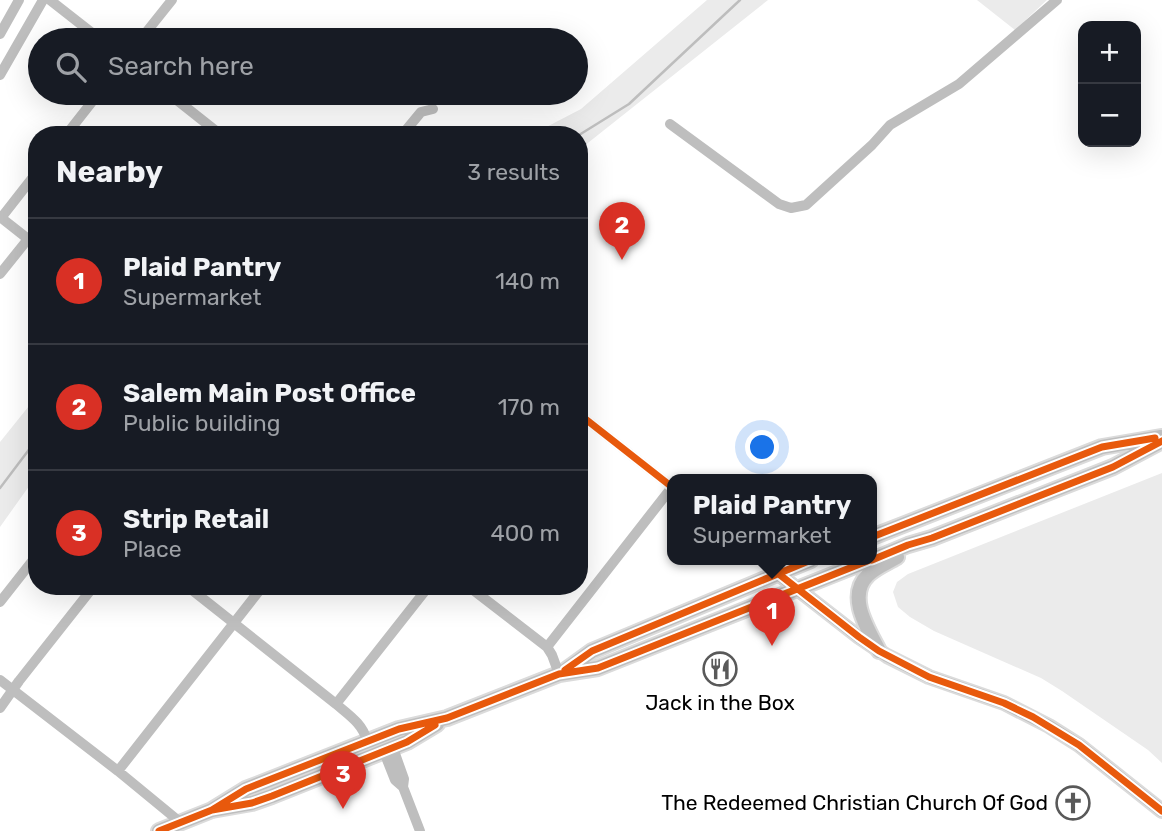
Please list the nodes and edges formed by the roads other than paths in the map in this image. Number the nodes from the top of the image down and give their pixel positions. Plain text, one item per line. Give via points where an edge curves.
1 (19, 0) edge
2 (43, 0) edge
3 (50, 0) edge
4 (172, 0) edge
5 (1057, 0) edge
6 (86, 28) edge
7 (150, 28) edge
8 (0, 34) edge
9 (0, 75) edge
10 (90, 105) edge
11 (183, 105) edge
12 (433, 109) dead end
13 (670, 124) dead end
14 (73, 126) edge
15 (210, 126) edge
16 (409, 126) edge
17 (28, 183) edge
18 (0, 218) edge
19 (28, 239) joint
20 (0, 275) edge
21 (588, 421) edge
22 (1162, 439) edge
23 (667, 483) edge
24 (667, 493) edge
25 (877, 535) edge
26 (932, 538) junction
27 (877, 558) edge
28 (767, 565) edge
29 (798, 565) edge
30 (858, 565) edge
31 (28, 566) edge
32 (777, 573) junction
33 (797, 589) junction
34 (87, 595) edge
35 (198, 595) edge
36 (256, 595) edge
37 (422, 595) edge
38 (480, 595) edge
39 (588, 595) edge
40 (588, 595) edge
41 (0, 602) edge
42 (234, 624) junction
43 (547, 647) junction
44 (879, 651) junction
45 (559, 674) junction
46 (0, 680) edge
47 (13, 690) junction
48 (337, 704) junction
49 (0, 708) edge
50 (447, 718) junction
51 (367, 741) junction
52 (388, 750) junction
53 (118, 771) junction
54 (332, 772) junction
55 (212, 810) junction
56 (1162, 811) edge
57 (180, 822) junction
58 (159, 831) edge
59 (420, 831) edge

1 - 8 street
2 - 9 street
3 - 6 street
4 - 7 street
5 - 13 street via 959,84 890,125 806,205 791,208 779,204
10 - 14 street
11 - 15 street
12 - 16 street via 421,112
17 - 18 street
18 - 19 street
19 - 20 street
21 - 23 street
22 - 25 highway via 1102,447
22 - 26 highway via 1113,467
24 - 40 street
26 - 27 highway
26 - 44 highway via 871,572 862,582 860,612
28 - 32 street
29 - 32 highway
30 - 33 highway
31 - 41 street
32 - 33 main road
32 - 45 highway via 592,651
33 - 44 main road
33 - 45 highway via 598,668
34 - 47 street
35 - 42 street
36 - 42 street
37 - 48 street
38 - 43 street
39 - 43 street
42 - 48 street
42 - 53 street
43 - 45 street
44 - 56 main road via 929,677 1033,717 1079,746
45 - 50 highway
46 - 47 street
47 - 49 street
47 - 53 street
48 - 51 street via 360,724
50 - 51 highway
50 - 52 highway
51 - 54 highway via 365,750
51 - 55 highway via 246,789
52 - 54 highway
52 - 59 street via 395,780 403,787
53 - 57 street
54 - 55 highway via 252,803
55 - 57 highway
57 - 58 highway

